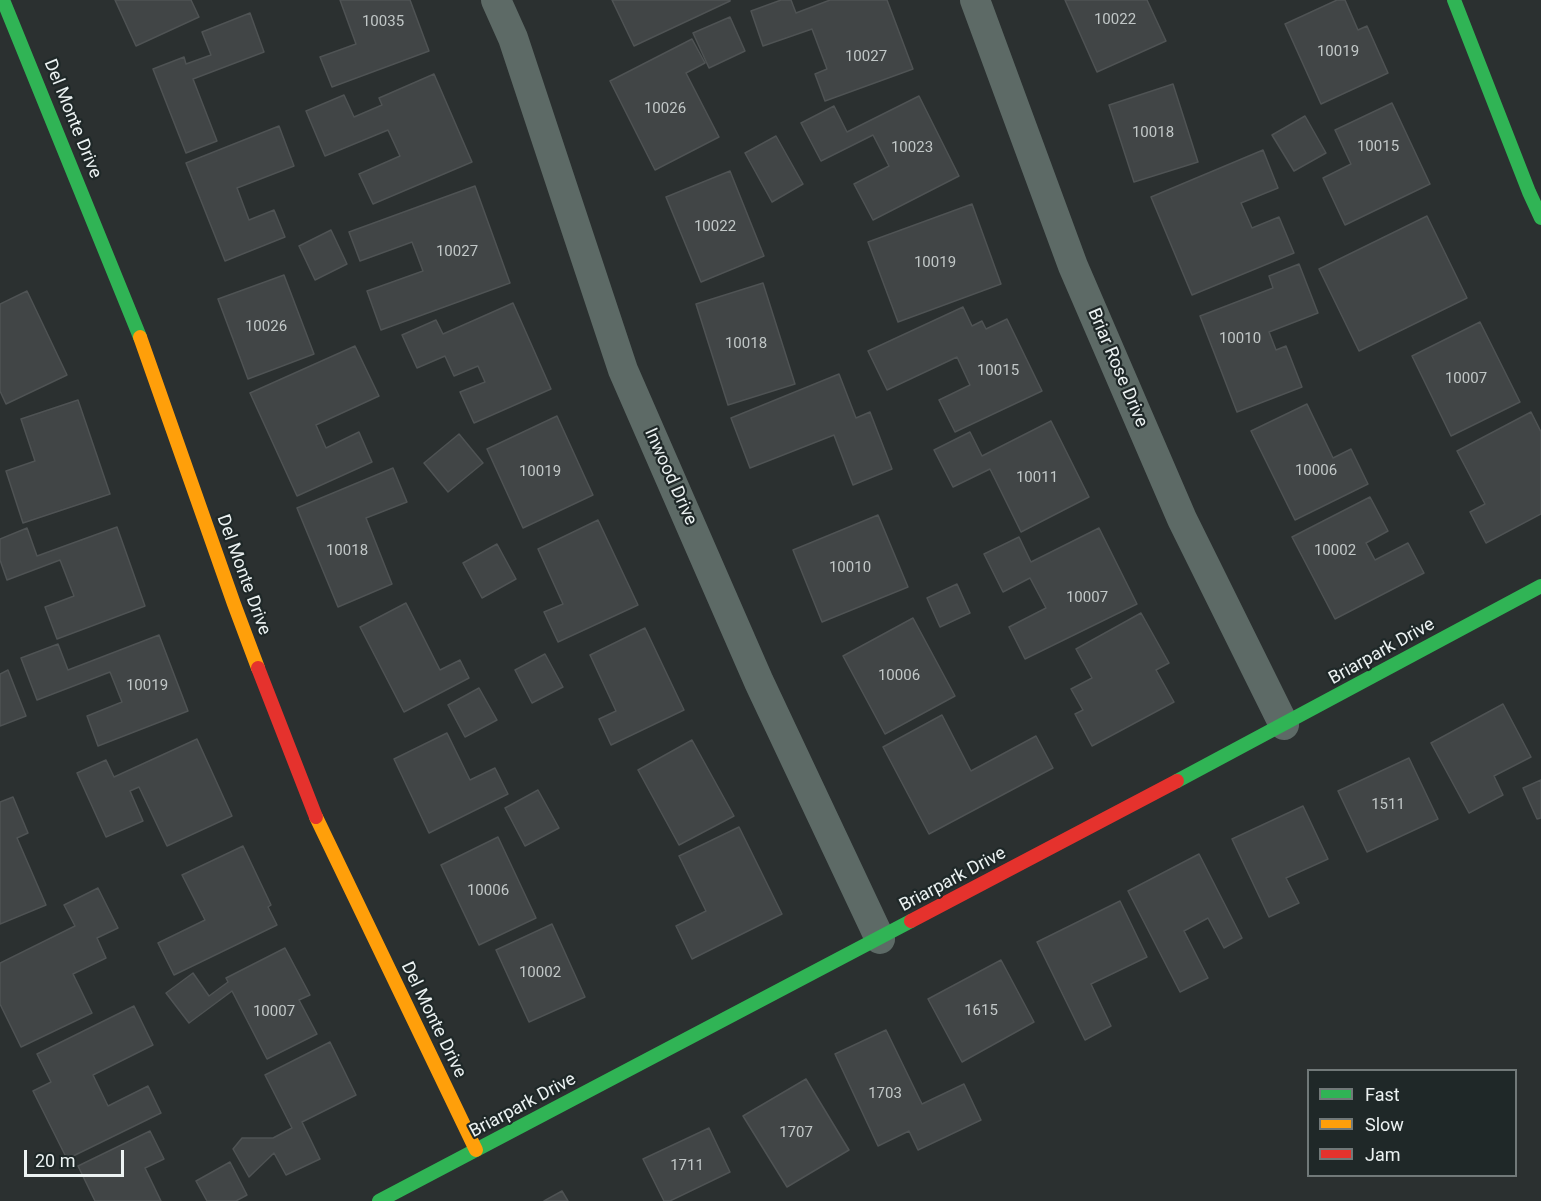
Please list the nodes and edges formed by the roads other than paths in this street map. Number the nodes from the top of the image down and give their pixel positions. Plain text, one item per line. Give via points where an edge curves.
1 (3, 0) edge
2 (496, 0) edge
3 (975, 0) edge
4 (1454, 0) edge
5 (1541, 218) edge
6 (1541, 586) edge
7 (1284, 725) junction
8 (880, 939) junction
9 (476, 1150) junction
10 (379, 1201) edge

1 - 9 street, Del Monte Drive via 135,322 234,604 321,831
2 - 8 street, Inwood Drive via 513,38 623,370 759,682
3 - 7 street, Briar Rose Drive via 1073,266 1182,519
4 - 5 street
6 - 7 street, Briarpark Drive
7 - 8 street, Briarpark Drive
8 - 9 street, Briarpark Drive
9 - 10 street, Briarpark Drive

